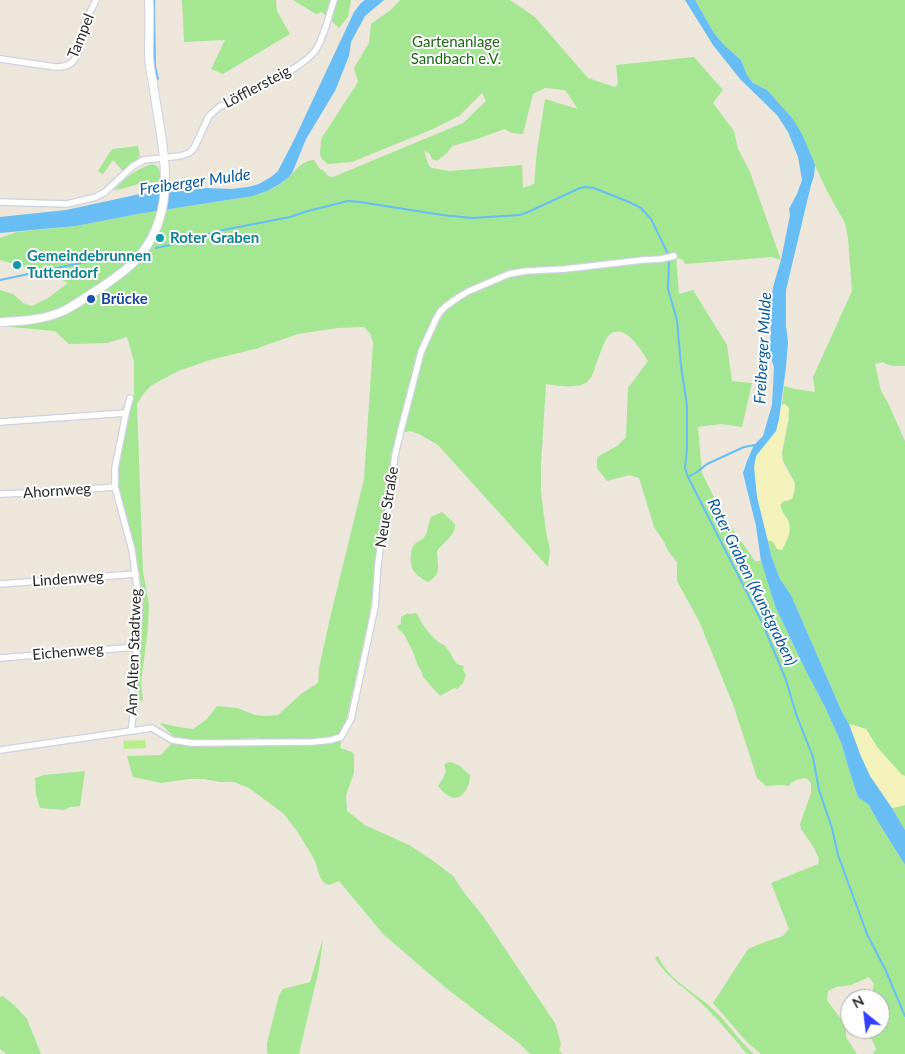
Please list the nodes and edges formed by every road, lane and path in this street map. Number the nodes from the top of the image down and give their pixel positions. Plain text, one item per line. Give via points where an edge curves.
1 (96, 0) edge
2 (149, 0) edge
3 (334, 0) edge
4 (1, 59) dead end
5 (164, 162) junction
6 (0, 202) edge
7 (674, 256) dead end
8 (0, 322) edge
9 (130, 398) dead end
10 (126, 414) junction
11 (0, 422) edge
12 (114, 487) junction
13 (0, 494) edge
14 (136, 574) junction
15 (0, 584) edge
16 (137, 647) junction
17 (0, 658) edge
18 (131, 731) junction
19 (0, 750) edge

1 - 4 street, Tampel via 78,51 70,64 54,67
2 - 5 street via 149,56
3 - 5 street, Löfflersteig via 320,42 312,55 254,91 218,107 209,116 194,148
5 - 6 street, Löfflersteig via 144,160 96,197 67,204
5 - 8 street via 166,185 160,220 136,260 117,277 62,311 41,318
7 - 18 street, Neue Straße via 510,274 469,291 440,312 421,352 395,455 378,564 375,606 351,719 340,737 313,742 192,743 172,740 152,728
9 - 10 street, Am Alten Stadtweg
10 - 11 street
10 - 12 street, Am Alten Stadtweg
12 - 13 street, Ahornweg
12 - 14 street, Am Alten Stadtweg
14 - 15 street, Lindenweg
14 - 16 street, Am Alten Stadtweg
16 - 17 street, Eichenweg
16 - 18 street, Am Alten Stadtweg
18 - 19 street, Neue Straße

